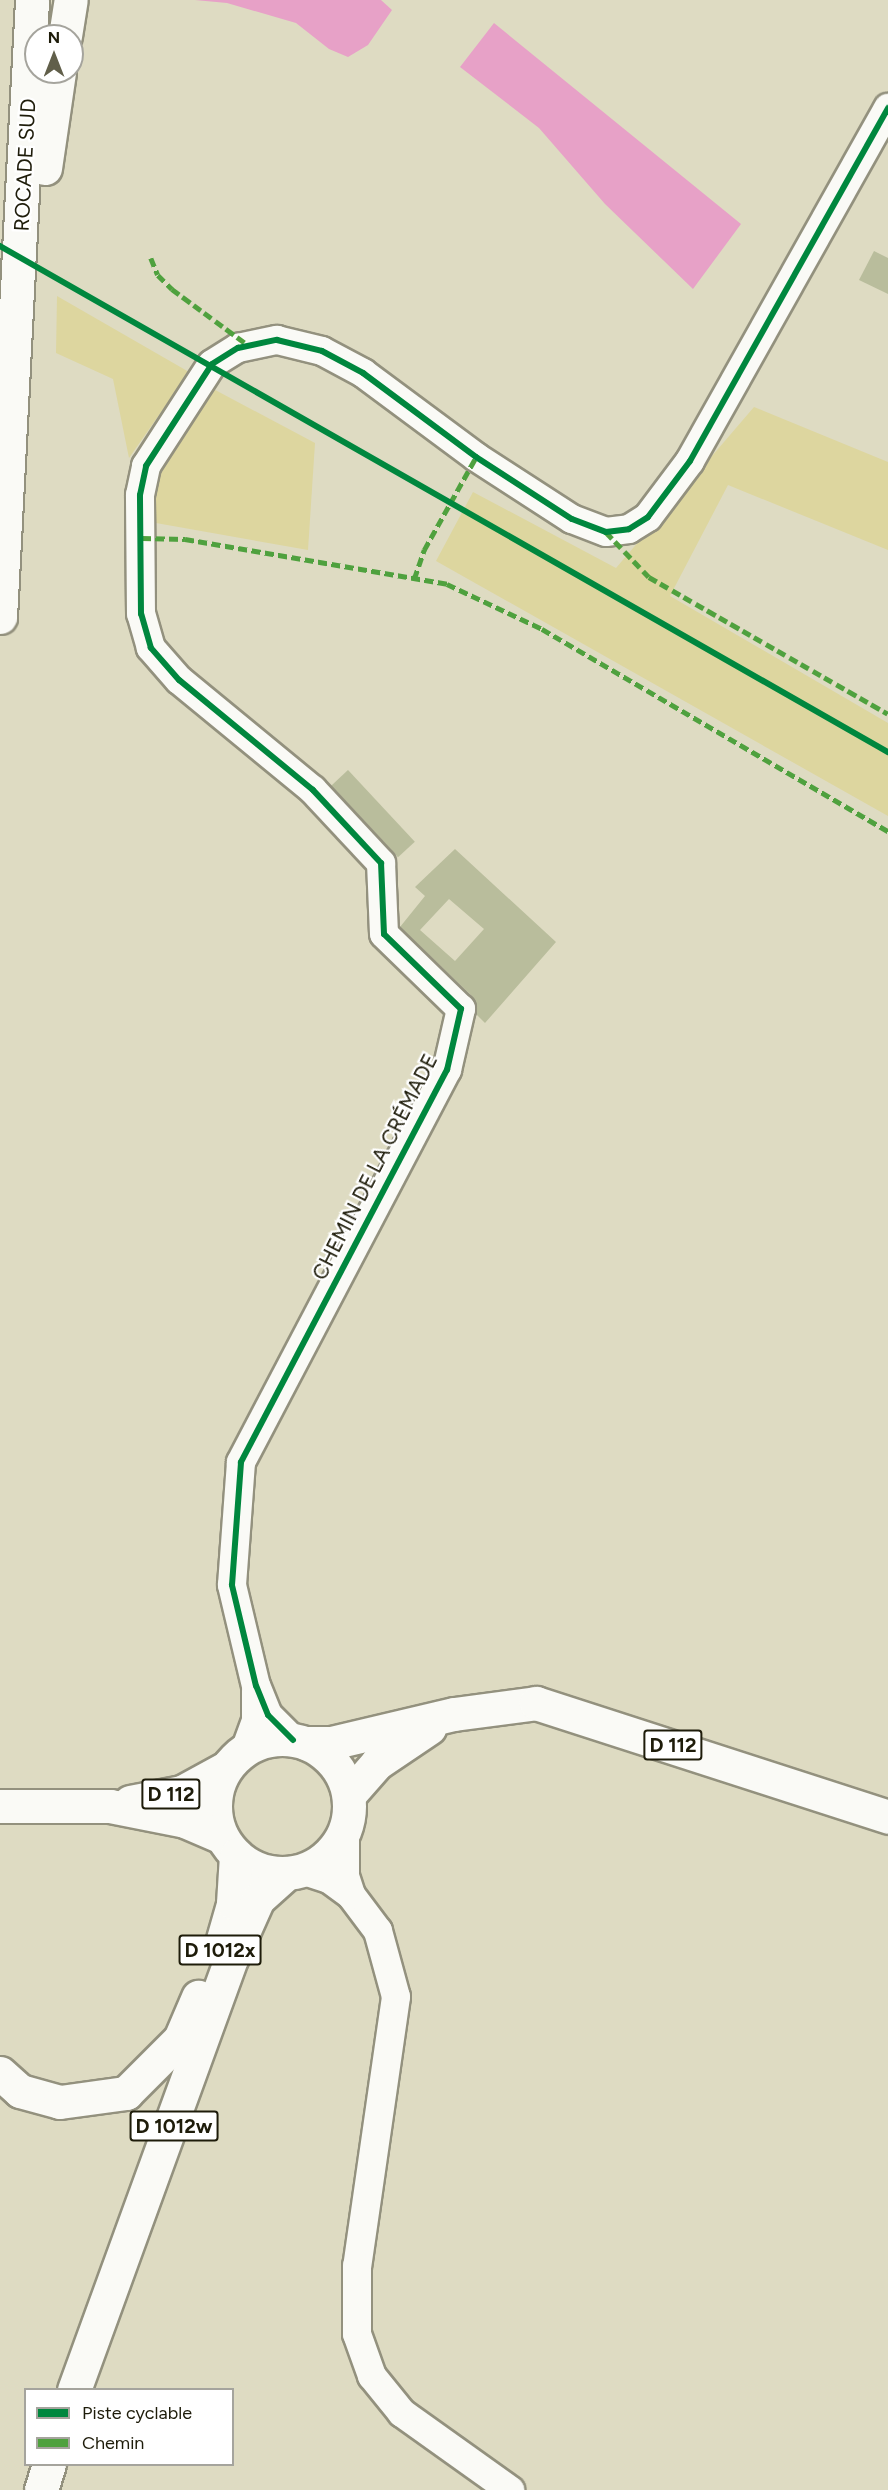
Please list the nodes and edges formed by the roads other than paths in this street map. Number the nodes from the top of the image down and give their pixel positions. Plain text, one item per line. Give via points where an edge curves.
1 (32, 0) edge
2 (71, 0) edge
3 (67, 24) edge
4 (57, 84) edge
5 (888, 108) edge
6 (29, 261) junction
7 (0, 617) edge
8 (256, 1686) junction
9 (454, 1714) junction
10 (300, 1741) junction
11 (236, 1758) junction
12 (349, 1795) junction
13 (0, 1806) edge
14 (110, 1806) junction
15 (888, 1817) edge
16 (345, 1830) junction
17 (229, 1846) junction
18 (294, 1872) junction
19 (351, 1895) junction
20 (0, 2073) edge
21 (75, 2388) edge
22 (49, 2466) edge
23 (41, 2490) edge
24 (510, 2490) edge

1 - 6 main road, ROCADE SUD
2 - 3 main road
4 - 6 main road
5 - 8 street, CHEMIN DE LA CRÉMADE via 690,461 648,517 629,530 606,532 572,519 476,457 363,373 322,351 261,340 212,364 146,466 140,495 141,624 151,648 179,680 313,790 381,863 384,934 461,1009 447,1070 241,1462 232,1585
6 - 7 main road via 28,347 15,377
8 - 10 street via 268,1716
8 - 11 street via 256,1721
9 - 10 main road, D 112 via 331,1743
9 - 12 main road, D 112 via 395,1748
9 - 15 main road, D 112 via 536,1703
10 - 11 main road via 269,1740
10 - 12 main road via 334,1764
11 - 14 main road, D 112 via 182,1792
11 - 17 main road via 214,1802
12 - 16 main road
13 - 14 main road, D 112
14 - 17 main road, D 112 via 185,1821
16 - 18 main road via 320,1862
16 - 19 street via 342,1856
17 - 18 main road via 269,1872
17 - 20 main road, D 1012x via 233,1903 221,1948 180,2039 159,2065 126,2093 60,2102 20,2091
18 - 19 street via 329,1879
18 - 21 main road, D 1012w via 258,1899 232,1957
19 - 24 street via 378,1931 396,1996 357,2266 357,2334 372,2376 402,2413
22 - 23 main road

